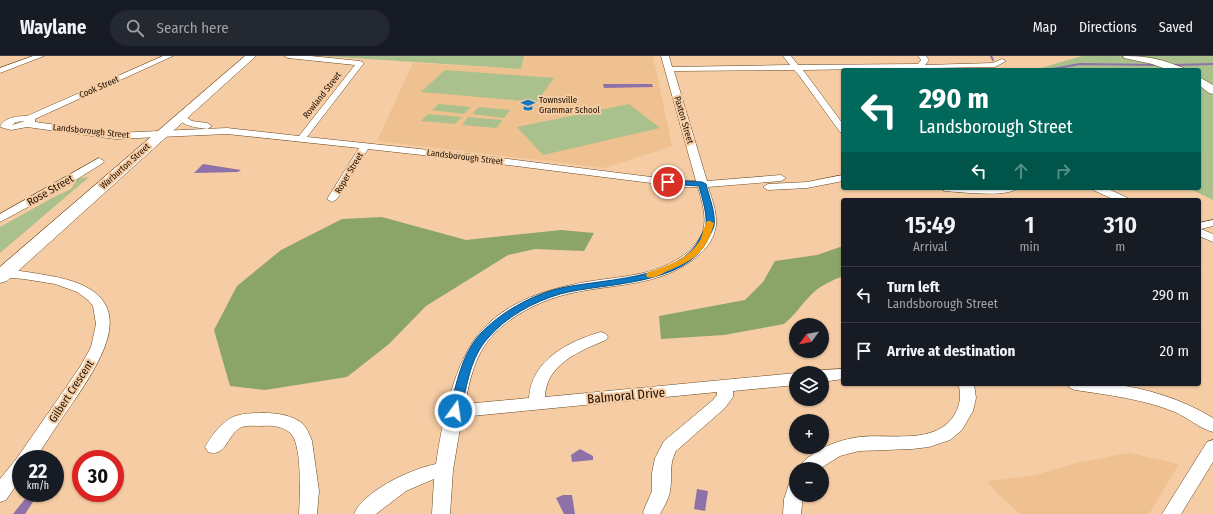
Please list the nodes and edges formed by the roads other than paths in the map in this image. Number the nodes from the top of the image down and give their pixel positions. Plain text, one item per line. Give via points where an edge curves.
1 (40, 56) edge
2 (169, 56) edge
3 (240, 56) edge
4 (251, 56) edge
5 (288, 56) edge
6 (665, 56) edge
7 (787, 56) edge
8 (922, 56) edge
9 (1128, 56) edge
10 (909, 59) dead end
11 (803, 60) dead end
12 (1002, 61) dead end
13 (922, 68) edge
14 (1174, 68) edge
15 (801, 69) junction
16 (841, 69) edge
17 (0, 71) edge
18 (670, 71) junction
19 (841, 72) edge
20 (1201, 81) edge
21 (1213, 90) edge
22 (181, 117) junction
23 (28, 121) junction
24 (4, 125) edge
25 (841, 127) edge
26 (227, 131) junction
27 (162, 134) junction
28 (145, 135) junction
29 (301, 139) junction
30 (365, 146) junction
31 (99, 161) dead end
32 (781, 178) dead end
33 (841, 178) edge
34 (702, 184) junction
35 (975, 190) edge
36 (997, 190) edge
37 (1102, 190) edge
38 (1120, 198) edge
39 (332, 199) dead end
40 (0, 219) edge
41 (1213, 223) edge
42 (1201, 226) edge
43 (1201, 233) edge
44 (1213, 238) edge
45 (1, 271) edge
46 (601, 337) dead end
47 (841, 374) edge
48 (829, 375) edge
49 (789, 380) edge
50 (967, 386) edge
51 (1087, 386) edge
52 (725, 387) junction
53 (537, 402) junction
54 (455, 411) junction
55 (1213, 426) edge
56 (1213, 447) edge
57 (214, 448) dead end
58 (31, 450) edge
59 (816, 462) edge
60 (444, 470) junction
61 (12, 476) edge
62 (3, 487) edge
63 (793, 502) edge
64 (652, 512) dead end
65 (308, 514) edge
66 (363, 514) edge
67 (441, 514) edge
68 (792, 514) edge
69 (1171, 514) edge

1 - 17 street
2 - 23 street, Cook Street
3 - 28 main road, Warburton Street
4 - 22 main road, Warburton Street
5 - 29 street, Rowland Street via 360,63
6 - 18 street, Paxton Street
7 - 15 street
8 - 13 street via 925,60
9 - 14 main road
10 - 13 street
11 - 15 street
12 - 13 street via 995,65
15 - 16 street
15 - 18 street
15 - 19 street
15 - 25 street
18 - 34 street, Paxton Street
20 - 21 main road
22 - 26 street, Landsborough Street via 187,123
22 - 27 main road, Warburton Street
23 - 24 street, Cook Street
23 - 28 street, Landsborough Street via 115,136
26 - 27 street, Landsborough Street
26 - 29 street, Landsborough Street
27 - 28 street, Landsborough Street
27 - 45 main road, Warburton Street
28 - 45 main road, Warburton Street
29 - 30 street, Landsborough Street
30 - 34 street, Landsborough Street via 681,184
30 - 39 street, Roper Street
31 - 40 street, Rose Street
32 - 34 street, Landsborough Street
33 - 34 street, Landsborough Street via 807,185 731,189
34 - 54 street, Paxton Street via 710,226 702,244 694,253 685,261 654,274 635,280 556,292 511,313 485,335 473,350
35 - 36 street
37 - 38 street
41 - 42 street
43 - 44 street
45 - 58 street, Gilbert Crescent via 60,281 76,287 92,296 101,311 101,338 90,363
46 - 53 street via 566,352 550,366 539,384
47 - 48 street
49 - 52 street, Balmoral Drive
50 - 59 street via 968,401 963,416 952,430 937,438 907,444 872,443 844,446
51 - 55 street via 1156,398 1186,410
52 - 53 street, Balmoral Drive
52 - 64 street via 725,397 719,404 670,446 664,458 661,491
53 - 54 street, Balmoral Drive
54 - 60 street, Paxton Street
56 - 69 street
57 - 65 street via 229,428 239,421 278,420 297,429 304,441 310,491
60 - 66 street via 426,473 401,484
60 - 67 street, Paxton Street
61 - 62 street
63 - 68 street

